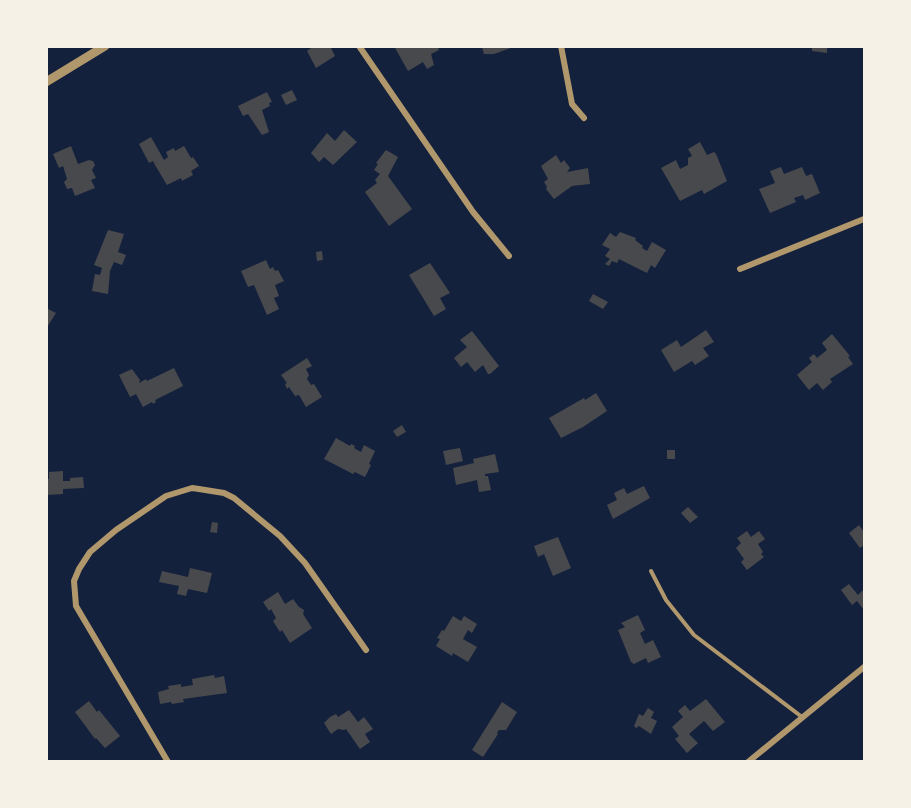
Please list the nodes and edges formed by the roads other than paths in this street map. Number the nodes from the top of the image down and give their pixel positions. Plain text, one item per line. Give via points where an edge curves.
1 (105, 46) edge
2 (359, 46) edge
3 (561, 46) edge
4 (46, 82) edge
5 (584, 117) dead end
6 (864, 219) edge
7 (509, 256) dead end
8 (740, 269) dead end
9 (651, 571) dead end
10 (366, 651) dead end
11 (864, 667) edge
12 (802, 717) junction
13 (168, 762) edge
14 (748, 762) edge

1 - 4 street
2 - 7 street via 467,203
3 - 5 street via 572,104
6 - 8 street
9 - 12 lane via 666,600 694,635
10 - 13 street via 305,563 280,536 234,498 192,488 166,496 90,552 74,581 76,606
11 - 12 street
12 - 14 street

